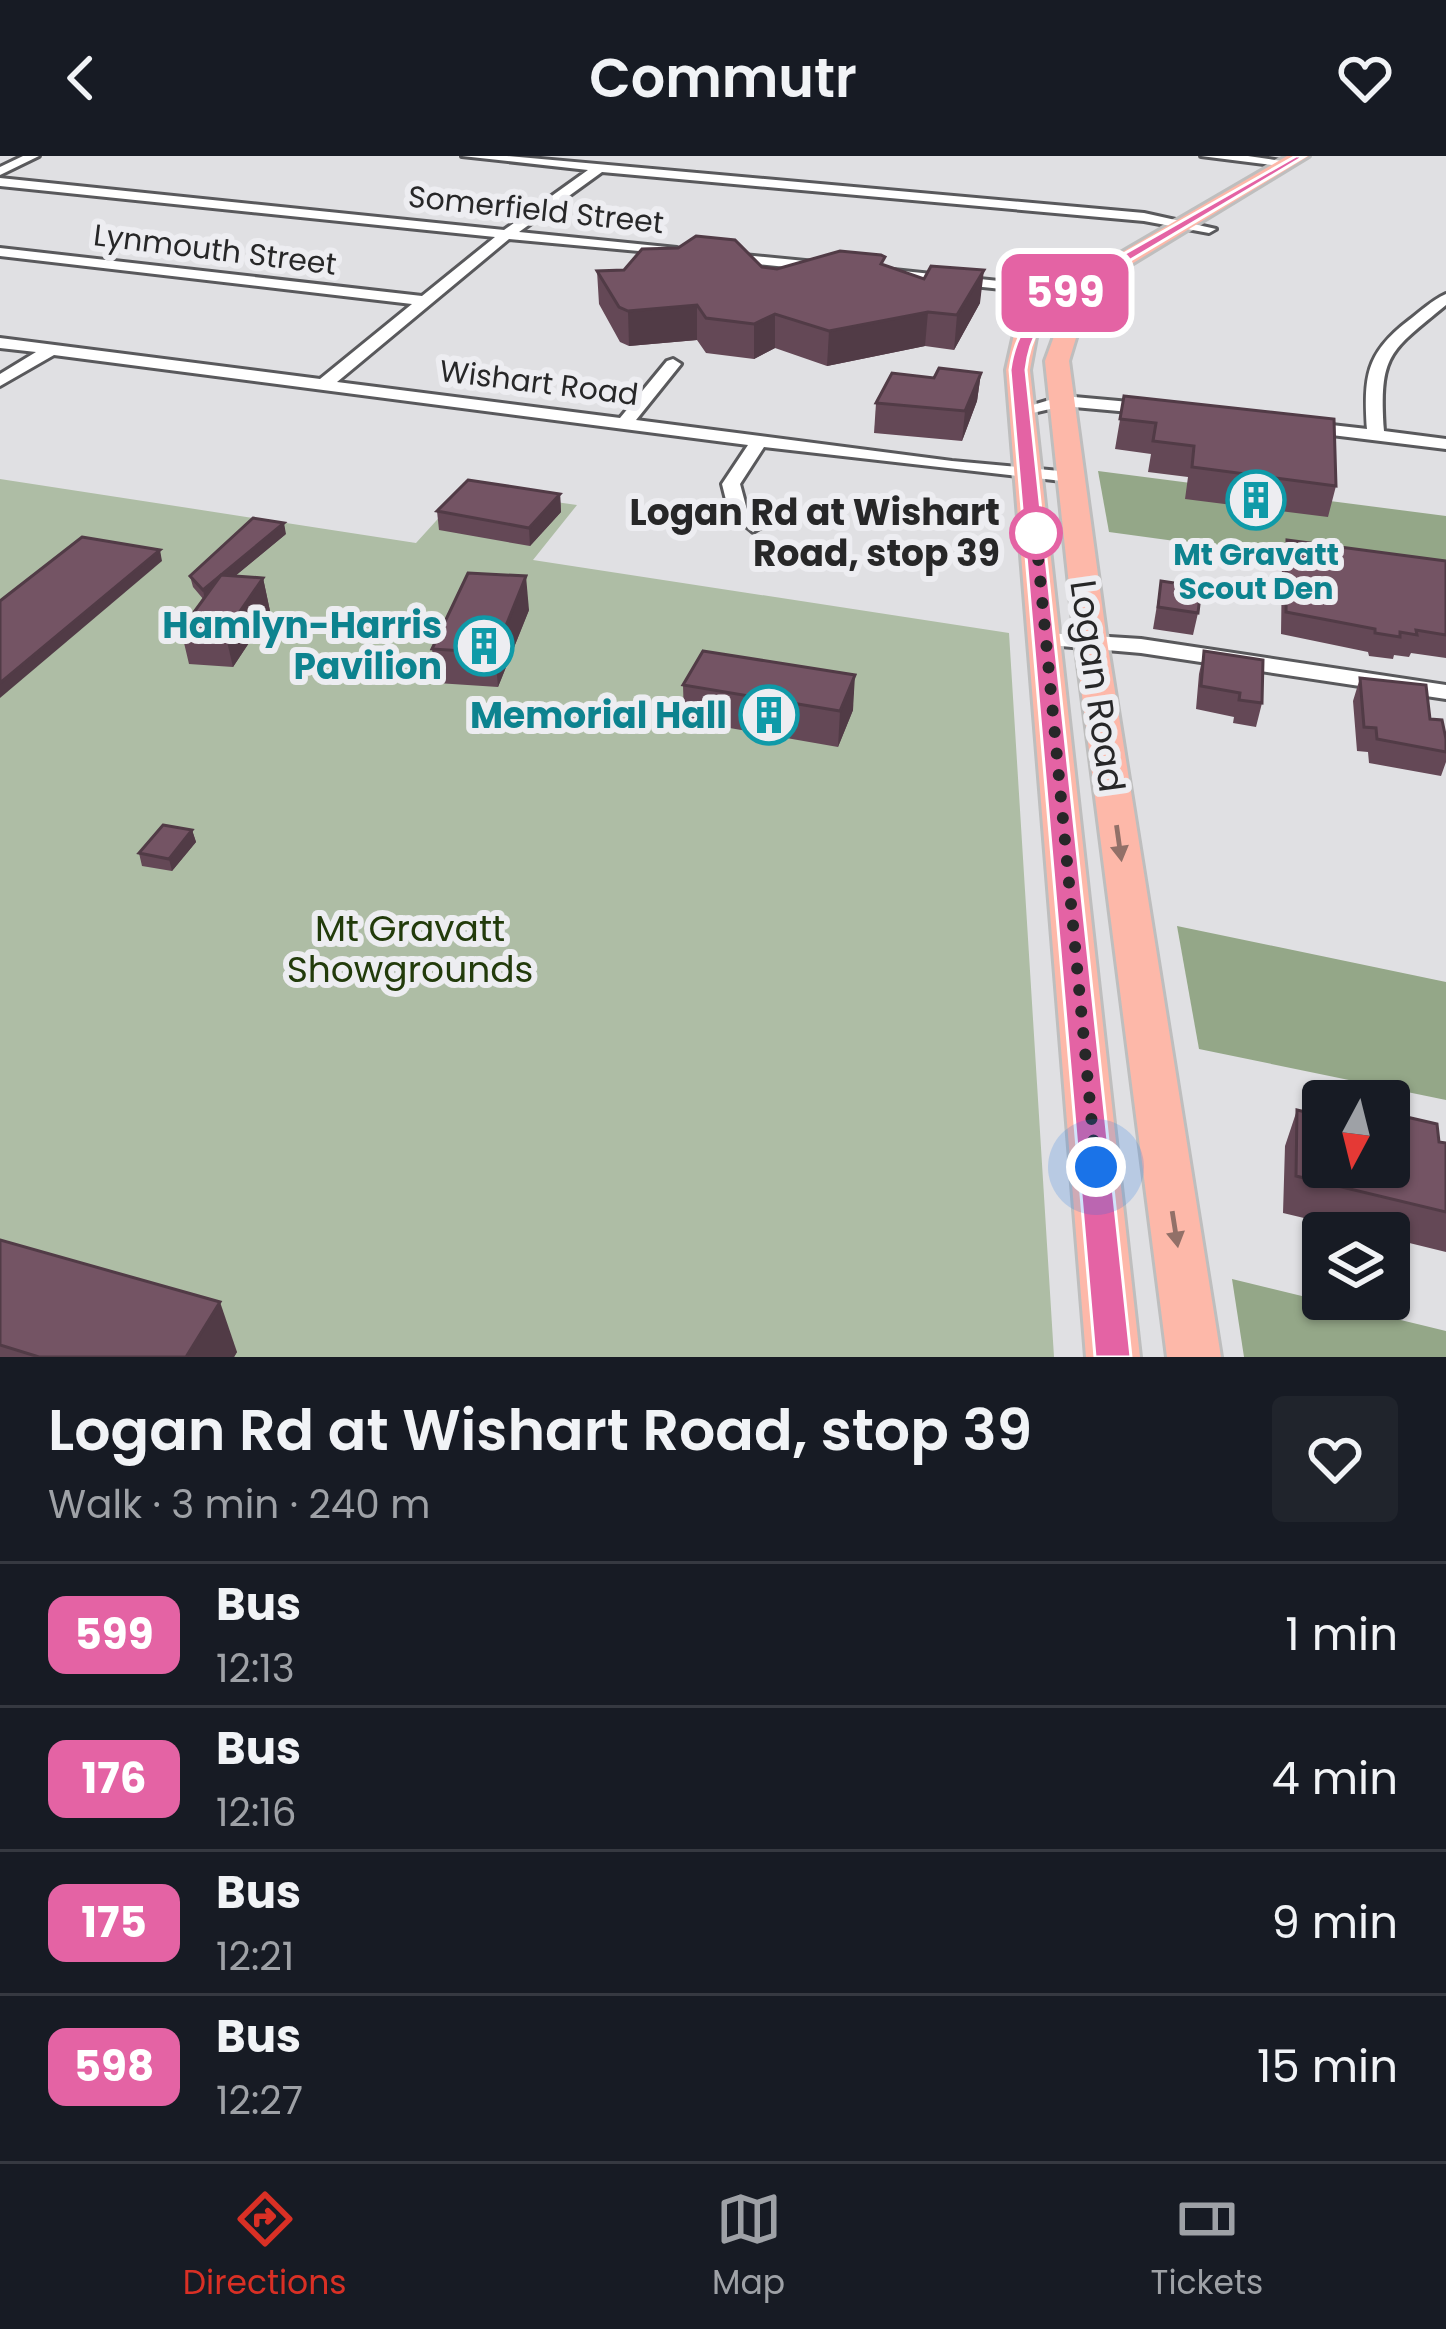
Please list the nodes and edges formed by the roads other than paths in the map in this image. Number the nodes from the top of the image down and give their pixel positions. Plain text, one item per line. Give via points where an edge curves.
1 (33, 156) edge
2 (468, 156) edge
3 (1207, 156) edge
4 (1300, 162) edge
5 (599, 168) junction
6 (0, 171) edge
7 (0, 182) edge
8 (1184, 224) junction
9 (1209, 229) junction
10 (507, 235) junction
11 (0, 252) edge
12 (846, 269) edge
13 (866, 272) edge
14 (1067, 292) junction
15 (1446, 298) edge
16 (423, 301) junction
17 (0, 343) edge
18 (51, 350) junction
19 (673, 364) dead end
20 (0, 381) edge
21 (323, 385) junction
22 (1063, 401) junction
23 (1024, 410) junction
24 (1167, 411) edge
25 (624, 424) junction
26 (1283, 425) edge
27 (1376, 436) junction
28 (758, 441) junction
29 (1446, 444) edge
30 (1051, 475) junction
31 (754, 526) dead end
32 (1046, 639) junction
33 (1091, 641) junction
34 (1446, 692) edge
35 (1113, 1357) edge
36 (1194, 1357) edge

1 - 6 street
2 - 5 street
3 - 4 street
4 - 8 main road, Logan Road
4 - 9 main road, Logan Road
5 - 8 street
5 - 10 street
7 - 10 street, Somerfield Street
8 - 9 street
8 - 14 main road, Logan Road
9 - 22 main road, Logan Road via 1078,313 1059,346
10 - 12 street, Somerfield Street
10 - 16 street
11 - 16 street, Lynmouth Street
13 - 14 street
14 - 23 main road, Logan Road via 1041,312 1021,344
15 - 27 street via 1378,354 1371,377
16 - 21 street
17 - 18 street, Wishart Road
18 - 20 street
18 - 21 street, Wishart Road
19 - 25 street
21 - 25 street, Wishart Road
22 - 23 street
22 - 24 street
22 - 30 main road, Logan Road
23 - 30 main road, Logan Road
25 - 28 street, Wishart Road
26 - 27 street
27 - 29 street
28 - 30 street, Wishart Road
28 - 31 street via 731,484 738,512
30 - 32 main road, Logan Road
30 - 33 main road, Logan Road
32 - 33 street
32 - 35 main road, Logan Road
33 - 34 street
33 -> 36 main road, Logan Road

